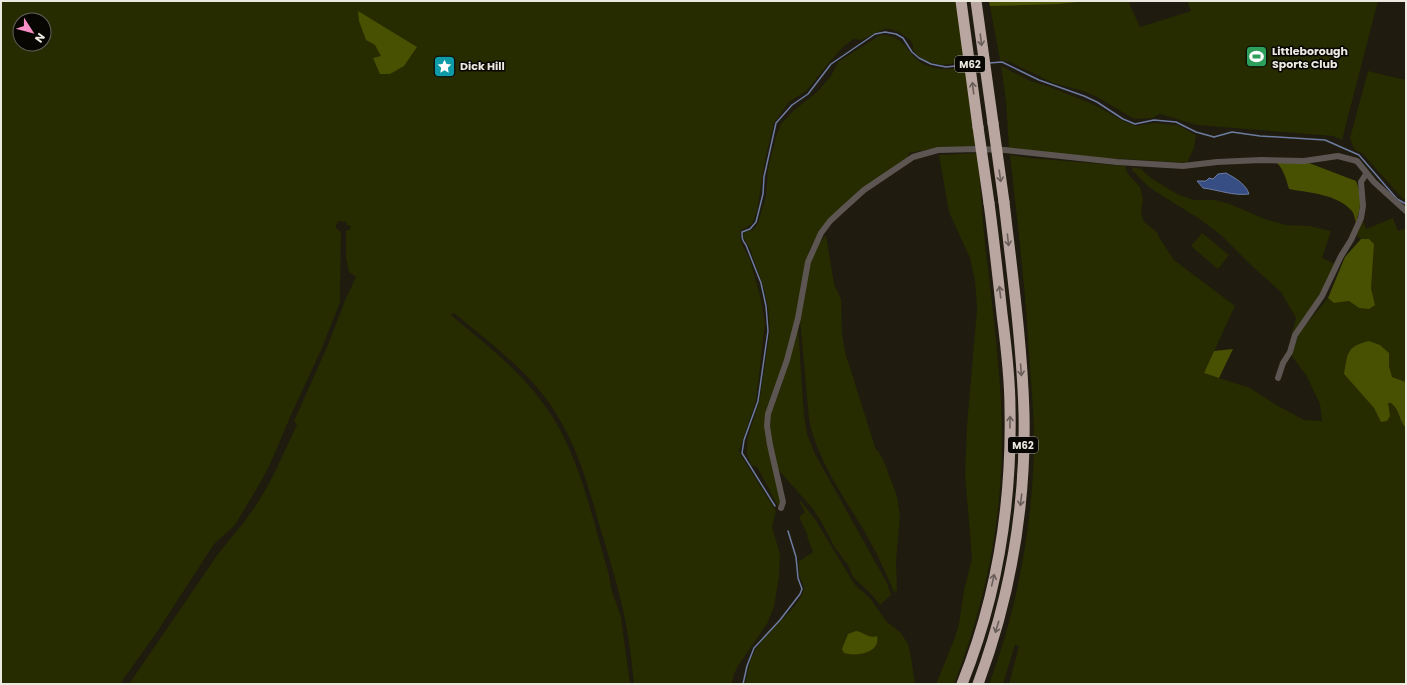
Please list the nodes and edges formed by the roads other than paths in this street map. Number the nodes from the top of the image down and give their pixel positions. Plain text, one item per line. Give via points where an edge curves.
1 (961, 1) edge
2 (976, 1) edge
3 (1366, 174) junction
4 (1406, 211) edge
5 (1278, 378) dead end
6 (781, 508) dead end
7 (962, 684) edge
8 (978, 684) edge

7 -> 1 highway, M62, bridge via 985,617 999,553 1009,474 1010,408 1009,376 989,203
2 -> 8 highway, M62, bridge via 1004,202 1024,414 1022,486 1014,553 998,624
3 - 4 street
3 - 5 street via 1361,182 1361,218 1322,296 1295,335
3 - 6 street via 1357,161 1338,156 1304,161 1261,160 1183,166 1005,150 938,150 914,157 864,190 842,209 821,233 808,262 787,360 768,414 770,445 783,502

